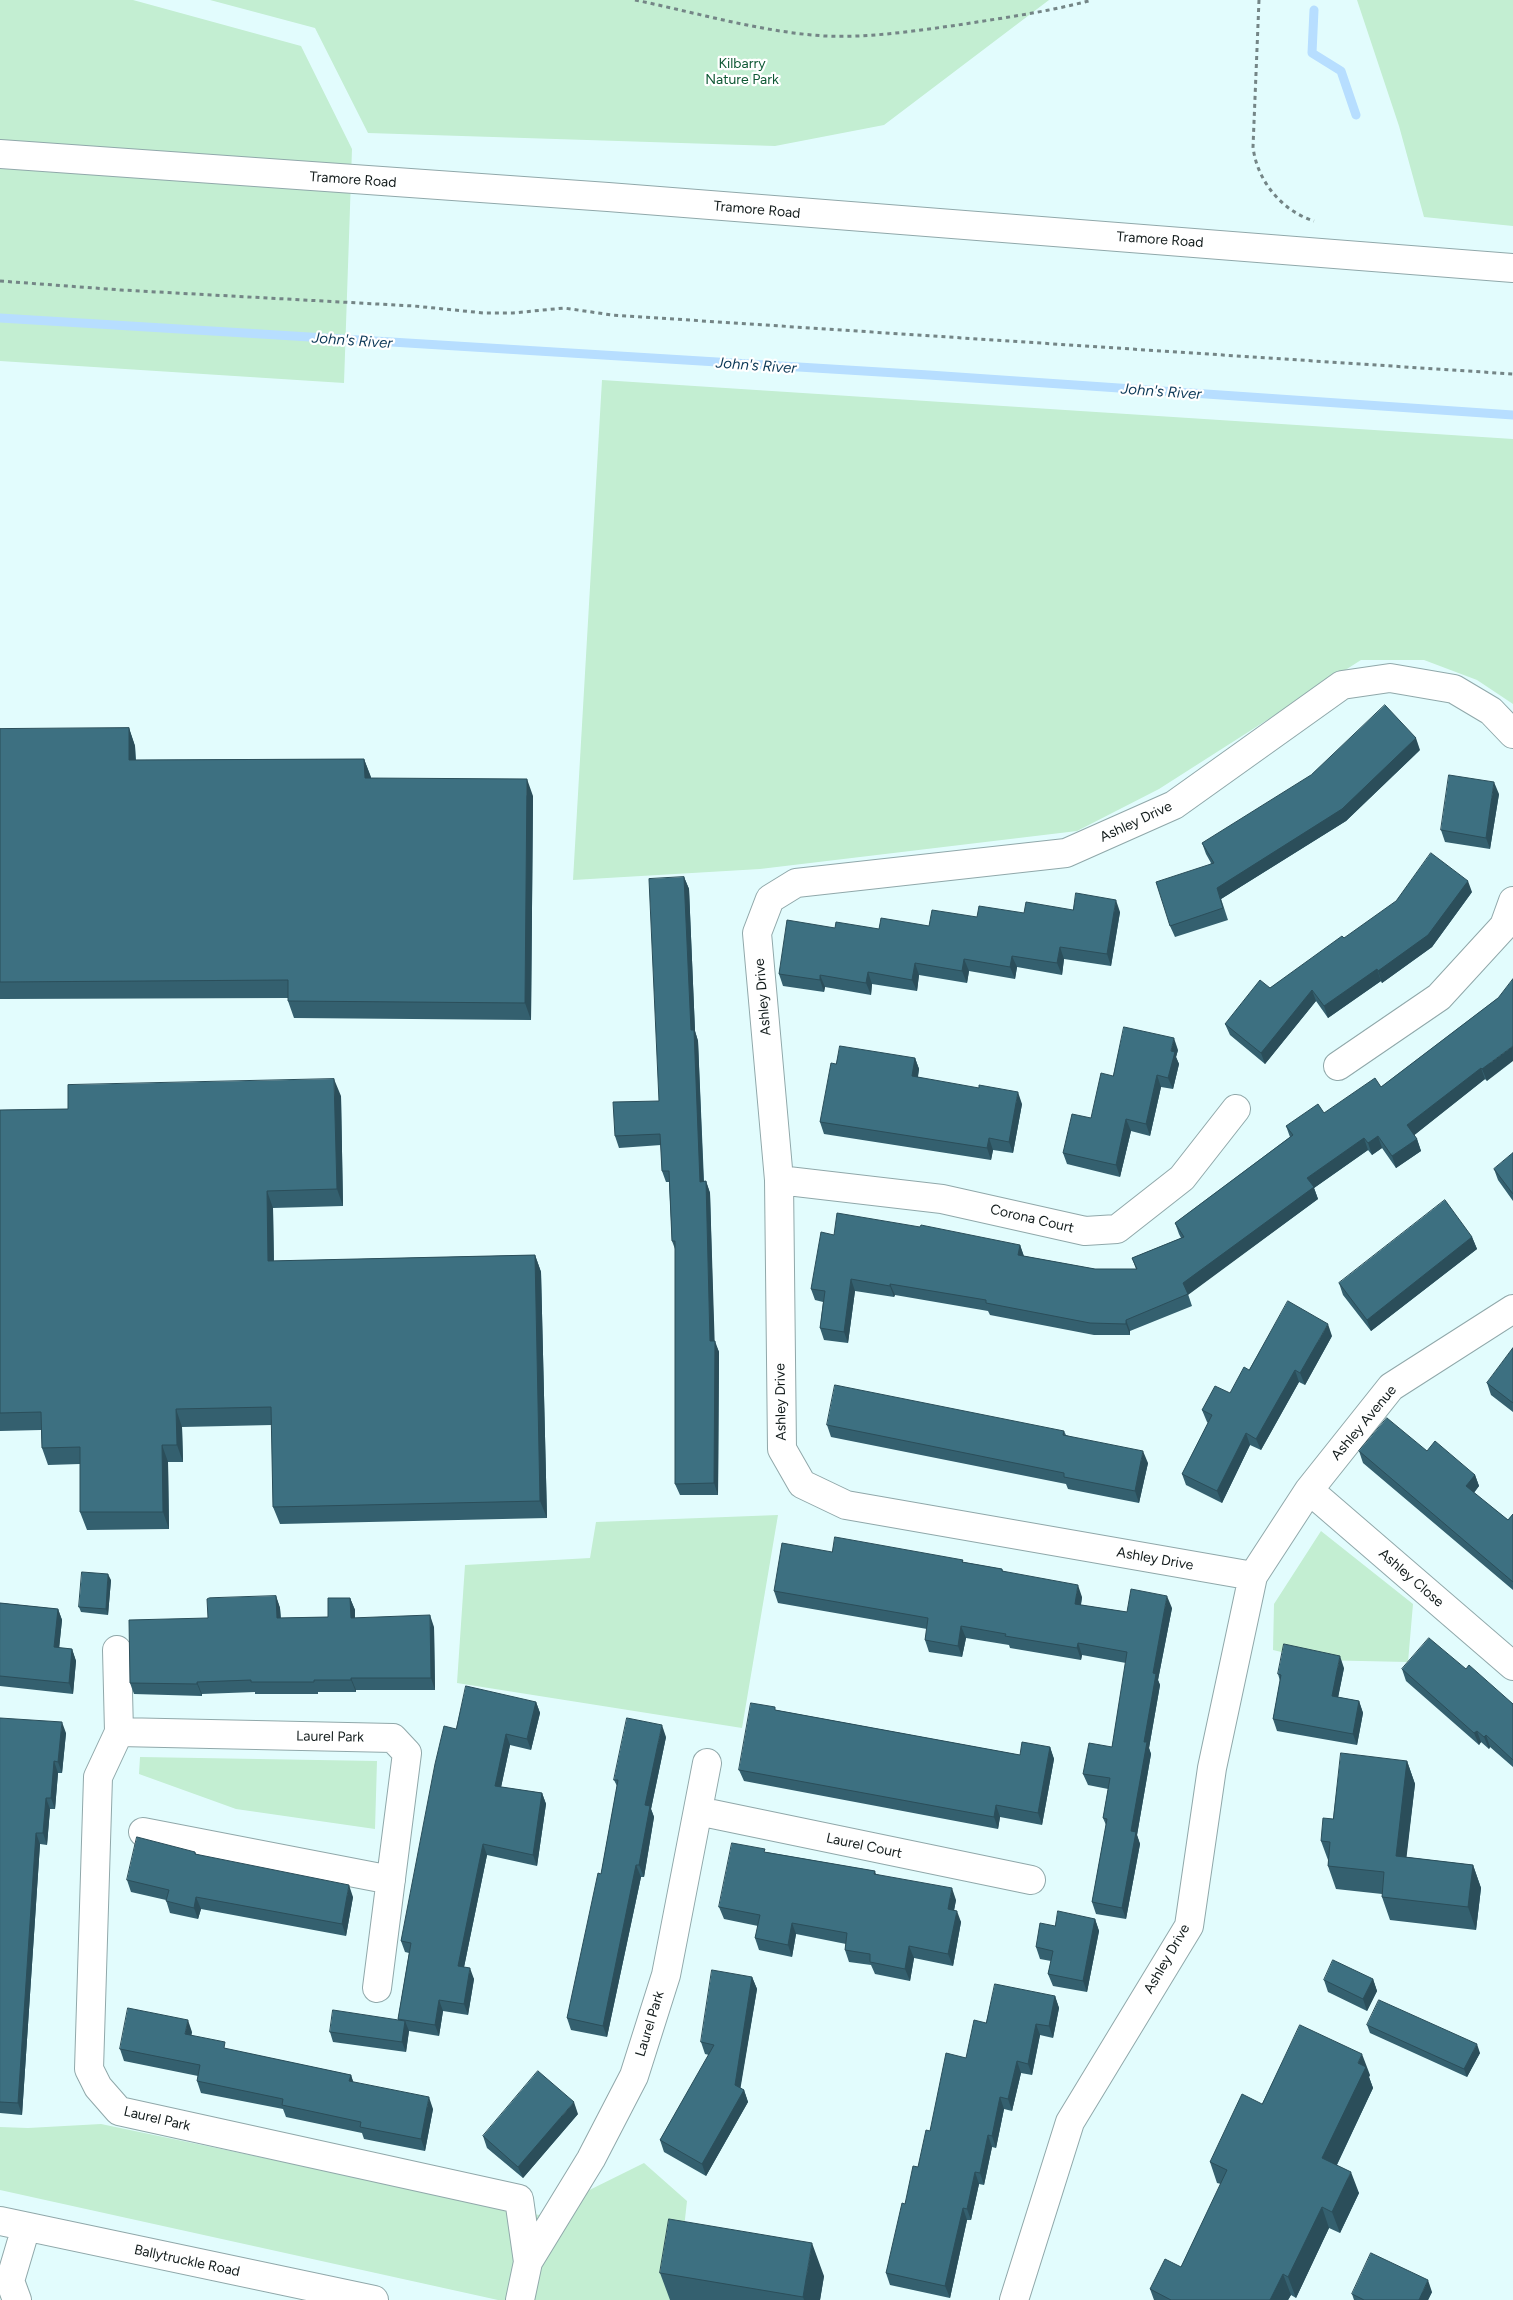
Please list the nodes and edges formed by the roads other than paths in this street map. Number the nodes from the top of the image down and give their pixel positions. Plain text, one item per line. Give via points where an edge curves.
1 (0, 154) edge
2 (1513, 268) edge
3 (1513, 734) edge
4 (1513, 901) edge
5 (1338, 1066) dead end
6 (1236, 1109) dead end
7 (778, 1180) junction
8 (1513, 1309) edge
9 (1309, 1490) junction
10 (1253, 1576) junction
11 (117, 1650) dead end
12 (1513, 1666) edge
13 (119, 1732) junction
14 (707, 1762) dead end
15 (698, 1811) junction
16 (143, 1832) dead end
17 (391, 1880) junction
18 (1031, 1880) dead end
19 (377, 1988) dead end
20 (13, 2224) edge
21 (528, 2262) junction
22 (17, 2300) edge
23 (374, 2300) edge
24 (520, 2300) edge
25 (1014, 2300) edge

1 - 2 street, Tramore Road
3 - 7 street, Ashley Drive via 1491,711 1454,689 1390,678 1342,685 1174,805 1066,853 796,883 770,899 757,933
4 - 5 street via 1504,926 1439,997
6 - 7 street, Corona Court via 1182,1178 1117,1229 1085,1231 942,1199
7 - 10 street, Ashley Drive via 782,1449 802,1484 846,1505
8 - 9 street, Ashley Avenue via 1391,1387
9 - 10 street, Ashley Avenue
9 - 12 street, Ashley Close
10 - 25 street, Ashley Drive via 1212,1768 1189,1926 1070,2122
11 - 13 street, Laurel Park
13 - 17 street, Laurel Park via 393,1738 407,1753
13 - 21 street, Laurel Park via 98,1777 89,2069 98,2087 119,2111 519,2199
14 - 15 street, Laurel Park
15 - 18 street, Laurel Court
15 - 21 street, Laurel Park via 666,1975 634,2076 591,2159
16 - 17 street
17 - 19 street, Laurel Park
20 - 22 street via 10,2281
20 - 23 street, Ballytruckle Road
21 - 24 street, Laurel Park

